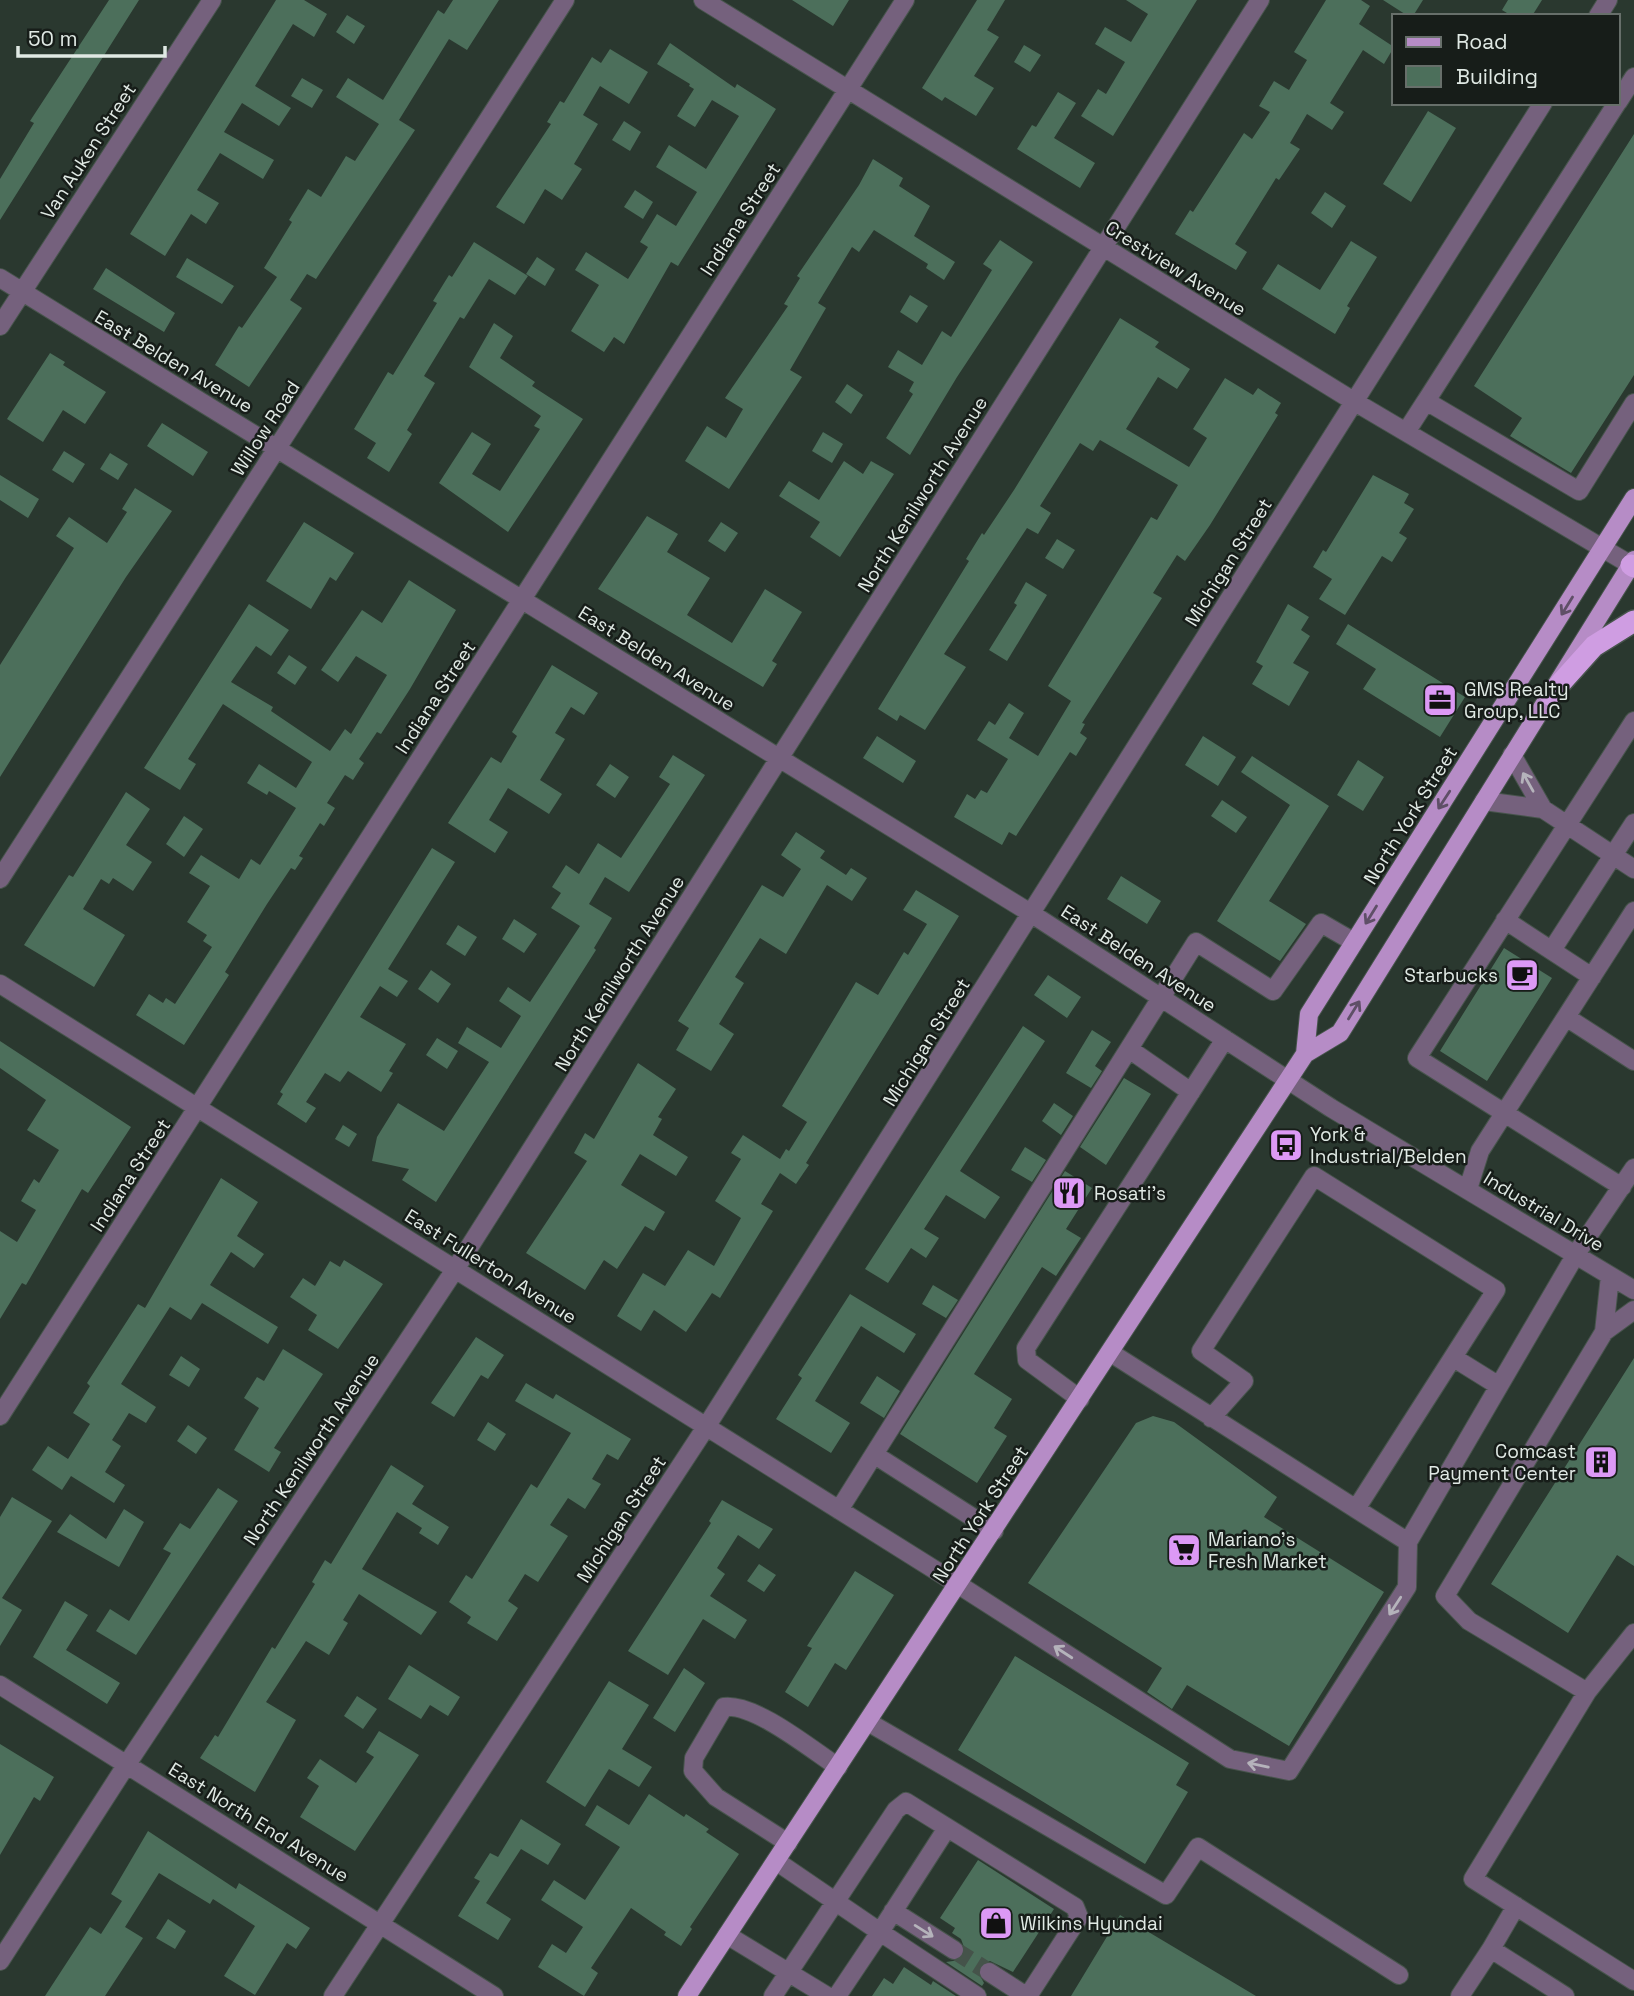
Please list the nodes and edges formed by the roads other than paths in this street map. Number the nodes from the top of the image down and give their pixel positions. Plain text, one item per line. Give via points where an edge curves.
1 (212, 0) edge
2 (565, 0) edge
3 (703, 0) edge
4 (905, 0) edge
5 (1260, 0) edge
6 (1634, 77) edge
7 (849, 88) junction
8 (1620, 100) edge
9 (1542, 105) edge
10 (1617, 105) edge
11 (1102, 247) junction
12 (0, 278) edge
13 (22, 292) junction
14 (0, 326) edge
15 (1426, 401) junction
16 (1354, 402) junction
17 (1634, 403) edge
18 (1406, 432) junction
19 (277, 448) junction
20 (1634, 498) edge
21 (1604, 548) junction
22 (1633, 564) edge
23 (522, 600) junction
24 (1634, 621) edge
25 (1550, 695) junction
26 (1634, 721) edge
27 (1512, 755) junction
28 (780, 759) junction
29 (1484, 802) junction
30 (1543, 809) junction
31 (1634, 823) edge
32 (1565, 824) junction
33 (1612, 855) junction
34 (1634, 869) edge
35 (0, 879) edge
36 (1634, 911) edge
37 (1032, 914) junction
38 (1504, 920) junction
39 (1354, 942) junction
40 (1552, 950) junction
41 (1592, 976) junction
42 (0, 984) edge
43 (1161, 997) junction
44 (1566, 1017) junction
45 (1225, 1039) junction
46 (1129, 1049) junction
47 (1305, 1054) junction
48 (1634, 1061) edge
49 (1287, 1081) junction
50 (1191, 1092) junction
51 (198, 1107) junction
52 (1505, 1113) junction
53 (1634, 1168) edge
54 (1622, 1186) junction
55 (1468, 1189) junction
56 (1576, 1254) junction
57 (456, 1268) junction
58 (1610, 1276) junction
59 (1634, 1290) edge
60 (1634, 1310) edge
61 (1604, 1332) junction
62 (1111, 1353) junction
63 (1454, 1358) junction
64 (1499, 1386) junction
65 (1080, 1399) junction
66 (0, 1416) edge
67 (1211, 1418) junction
68 (706, 1427) junction
69 (875, 1455) junction
70 (1356, 1509) junction
71 (839, 1510) junction
72 (994, 1531) junction
73 (1408, 1542) junction
74 (959, 1585) junction
75 (1634, 1633) edge
76 (0, 1685) edge
77 (1587, 1692) junction
78 (868, 1722) junction
79 (127, 1764) junction
80 (838, 1767) junction
81 (947, 1828) junction
82 (788, 1843) junction
83 (776, 1861) junction
84 (836, 1901) junction
85 (1516, 1906) junction
86 (893, 1911) junction
87 (380, 1924) junction
88 (880, 1932) junction
89 (727, 1935) junction
90 (1491, 1949) junction
91 (954, 1950) tunnel mouth
92 (0, 1961) edge
93 (989, 1972) tunnel mouth
94 (788, 1973) junction
95 (1399, 1975) dead end
96 (1634, 1981) edge
97 (334, 1996) edge
98 (494, 1996) edge
99 (687, 1996) edge
100 (773, 1996) edge
101 (827, 1996) edge
102 (837, 1996) edge
103 (977, 1996) edge
104 (1027, 1996) edge
105 (1460, 1996) edge
106 (1565, 1996) edge

1 - 13 street, Van Auken Street
2 - 19 street, Willow Road
3 - 7 street, Crestview Avenue
4 - 7 street, Indiana Street
5 - 11 street, North Kenilworth Avenue
6 - 8 street
7 - 11 street, Crestview Avenue
7 - 23 street, Indiana Street
9 - 16 street, Michigan Street
10 - 15 street
11 - 16 street, Crestview Avenue
11 - 28 street, North Kenilworth Avenue
12 - 13 street, East Belden Avenue
13 - 14 street, Van Auken Street
13 - 19 street, East Belden Avenue
15 - 17 street via 1579,491
15 - 18 street
16 - 18 street, Crestview Avenue
16 - 37 street, Michigan Street
18 - 21 street, Crestview Avenue
19 - 23 street, East Belden Avenue
19 - 35 street, Willow Road
20 - 21 main road, North York Street
21 - 22 street, Crestview Avenue
21 -> 39 main road, North York Street
22 - 25 main road, North York Street
23 - 28 street, East Belden Avenue
23 - 51 street, Indiana Street
24 - 25 highway via 1594,646
25 - 27 main road, North York Street
26 - 32 street
27 - 29 main road, North York Street
30 -> 27 street
28 - 37 street, East Belden Avenue
28 - 57 street, North Kenilworth Avenue
29 - 30 street
47 -> 29 main road, North York Street via 1340,1033
30 - 32 street
31 - 33 street
32 - 33 street
32 - 38 street
33 - 34 street
33 - 40 street
36 - 41 street
37 - 43 street, East Belden Avenue
37 - 68 street, Michigan Street
38 - 40 street
38 - 52 street via 1417,1058
39 - 43 street via 1321,923 1273,991 1196,942
39 - 47 main road, North York Street via 1309,1014
40 - 41 street
41 - 44 street
42 - 51 street, East Fullerton Avenue
43 - 45 street, East Belden Avenue
43 - 46 street
44 - 48 street
44 - 52 street
45 - 49 street, East Belden Avenue
45 - 50 street
46 - 50 street
46 - 69 street
47 - 49 main road, North York Street
49 - 55 street, Industrial Drive
49 - 62 main road, North York Street
50 - 65 street via 1026,1348 1027,1360
51 - 57 street, East Fullerton Avenue
51 - 66 street, Indiana Street
52 - 54 street
52 - 55 street via 1480,1152
53 - 54 street
54 - 56 street
55 - 56 street, Industrial Drive
56 - 58 street, Industrial Drive
56 - 64 street
57 - 68 street, East Fullerton Avenue
57 - 79 street, North Kenilworth Avenue
58 - 59 street, Industrial Drive
58 - 61 street
60 - 61 street
61 - 77 street via 1445,1596 1468,1621
62 - 65 main road, North York Street
62 - 67 street
63 - 64 street
63 - 67 street via 1496,1290 1314,1176 1202,1351 1244,1381
63 - 70 street
64 - 73 street
65 - 72 main road, North York Street
67 - 70 street
68 - 71 street, East Fullerton Avenue
68 - 87 street, Michigan Street
69 - 71 street
69 - 72 street
70 - 73 street
71 - 74 street, East Fullerton Avenue
72 - 74 main road, North York Street
73 -> 74 street, East Fullerton Avenue via 1407,1587 1289,1772 1230,1759
74 - 78 main road, North York Street
75 - 77 street
76 - 79 street, East North End Avenue
77 - 85 street via 1473,1879
78 - 80 main road, North York Street
78 - 95 street via 1166,1895 1198,1847
79 - 87 street, East North End Avenue
79 - 92 street, North Kenilworth Avenue
80 - 82 main road, North York Street
80 - 82 street via 737,1706 724,1707 694,1758 693,1771 716,1797
81 - 84 street via 906,1802 896,1810
81 - 86 street
81 - 104 street via 1075,1907 1079,1917
82 - 83 main road, North York Street
83 - 84 street
83 - 89 main road, North York Street
84 - 88 street
84 - 94 street
85 - 90 street
85 - 96 street
86 - 88 street
86 -> 91 street
87 - 97 street, Michigan Street
87 - 98 street, East North End Avenue
88 - 102 street
88 - 103 street
89 - 94 street
89 - 99 main road, North York Street
90 - 105 street
90 - 106 street
93 - 104 street
94 - 100 street
94 - 101 street

